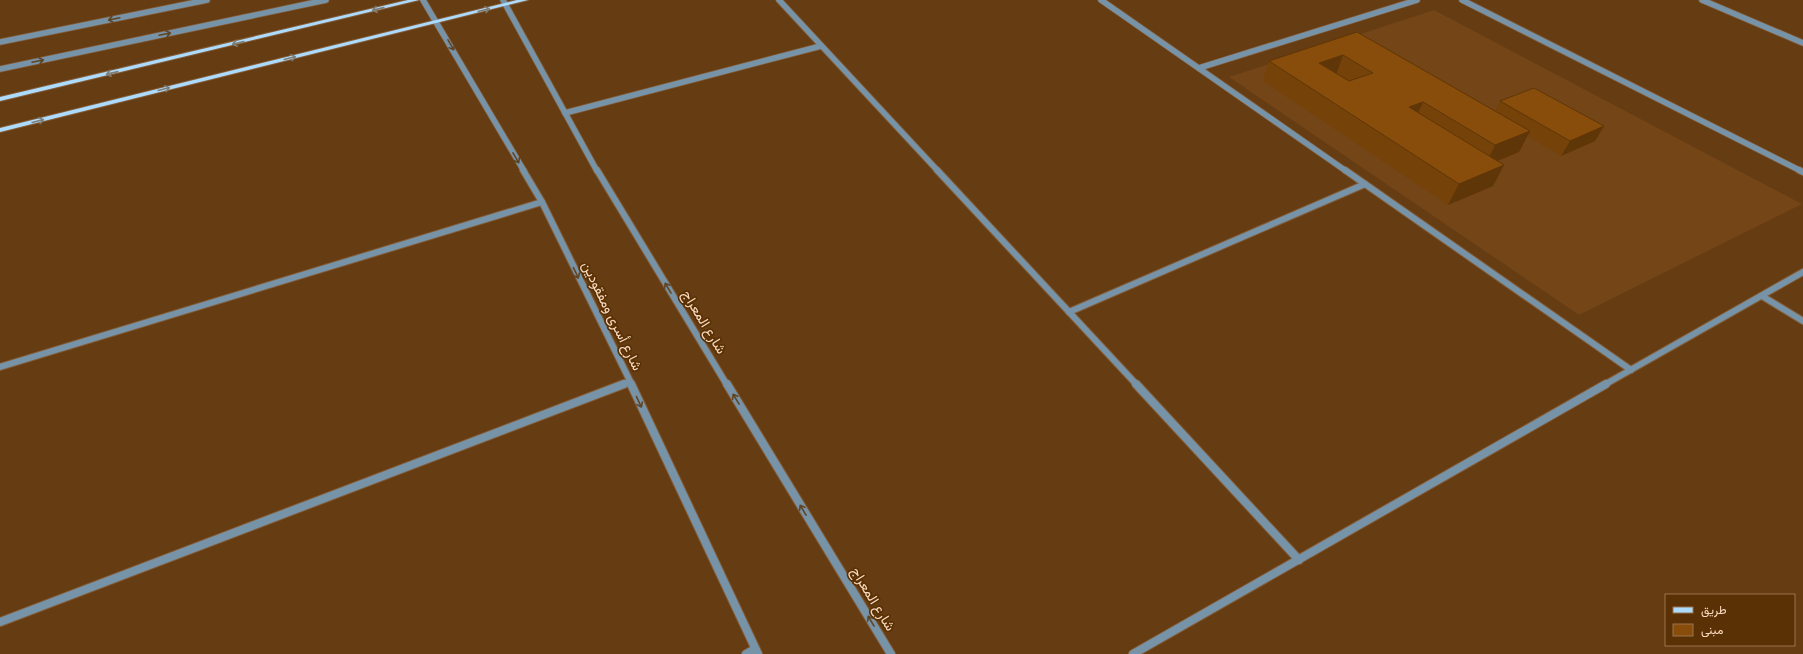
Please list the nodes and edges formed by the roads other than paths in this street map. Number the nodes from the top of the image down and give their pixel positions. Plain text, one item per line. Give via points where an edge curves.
1 (207, 0) edge
2 (326, 0) edge
3 (416, 0) edge
4 (423, 0) edge
5 (525, 0) edge
6 (779, 0) edge
7 (1101, 0) edge
8 (1417, 0) edge
9 (1462, 0) edge
10 (1702, 0) edge
11 (504, 2) edge
12 (437, 22) junction
13 (0, 42) edge
14 (1803, 43) edge
15 (821, 46) junction
16 (1199, 68) junction
17 (0, 69) edge
18 (0, 99) edge
19 (565, 113) junction
20 (0, 130) edge
21 (1803, 172) edge
22 (1365, 184) junction
23 (542, 202) junction
24 (1803, 272) edge
25 (1762, 296) junction
26 (1069, 312) junction
27 (1803, 320) edge
28 (0, 367) edge
29 (1631, 370) junction
30 (630, 382) junction
31 (1299, 560) junction
32 (0, 622) edge
33 (757, 652) edge
34 (746, 654) edge
35 (891, 654) edge
36 (1133, 654) edge

1 -> 13 street
17 -> 2 street
3 -> 18 main road
4 - 12 street, شارع أسرى ومفقودين
5 - 11 main road
6 - 15 street
7 - 16 street
8 - 16 street
9 - 21 street
10 - 14 street
12 -> 11 main road
11 - 19 street, شارع المعراج
20 -> 12 main road
12 -> 23 street, شارع أسرى ومفقودين
15 - 19 street
15 - 26 street
16 - 22 street
35 -> 19 street, شارع المعراج via 604,183
22 - 26 street
22 - 29 street
23 - 28 street
23 -> 30 street, شارع أسرى ومفقودين
24 - 25 street
25 - 27 street
25 - 29 street
26 - 31 street
29 - 31 street
30 - 32 street
30 -> 33 street, شارع أسرى ومفقودين
31 - 36 street
33 - 34 street

